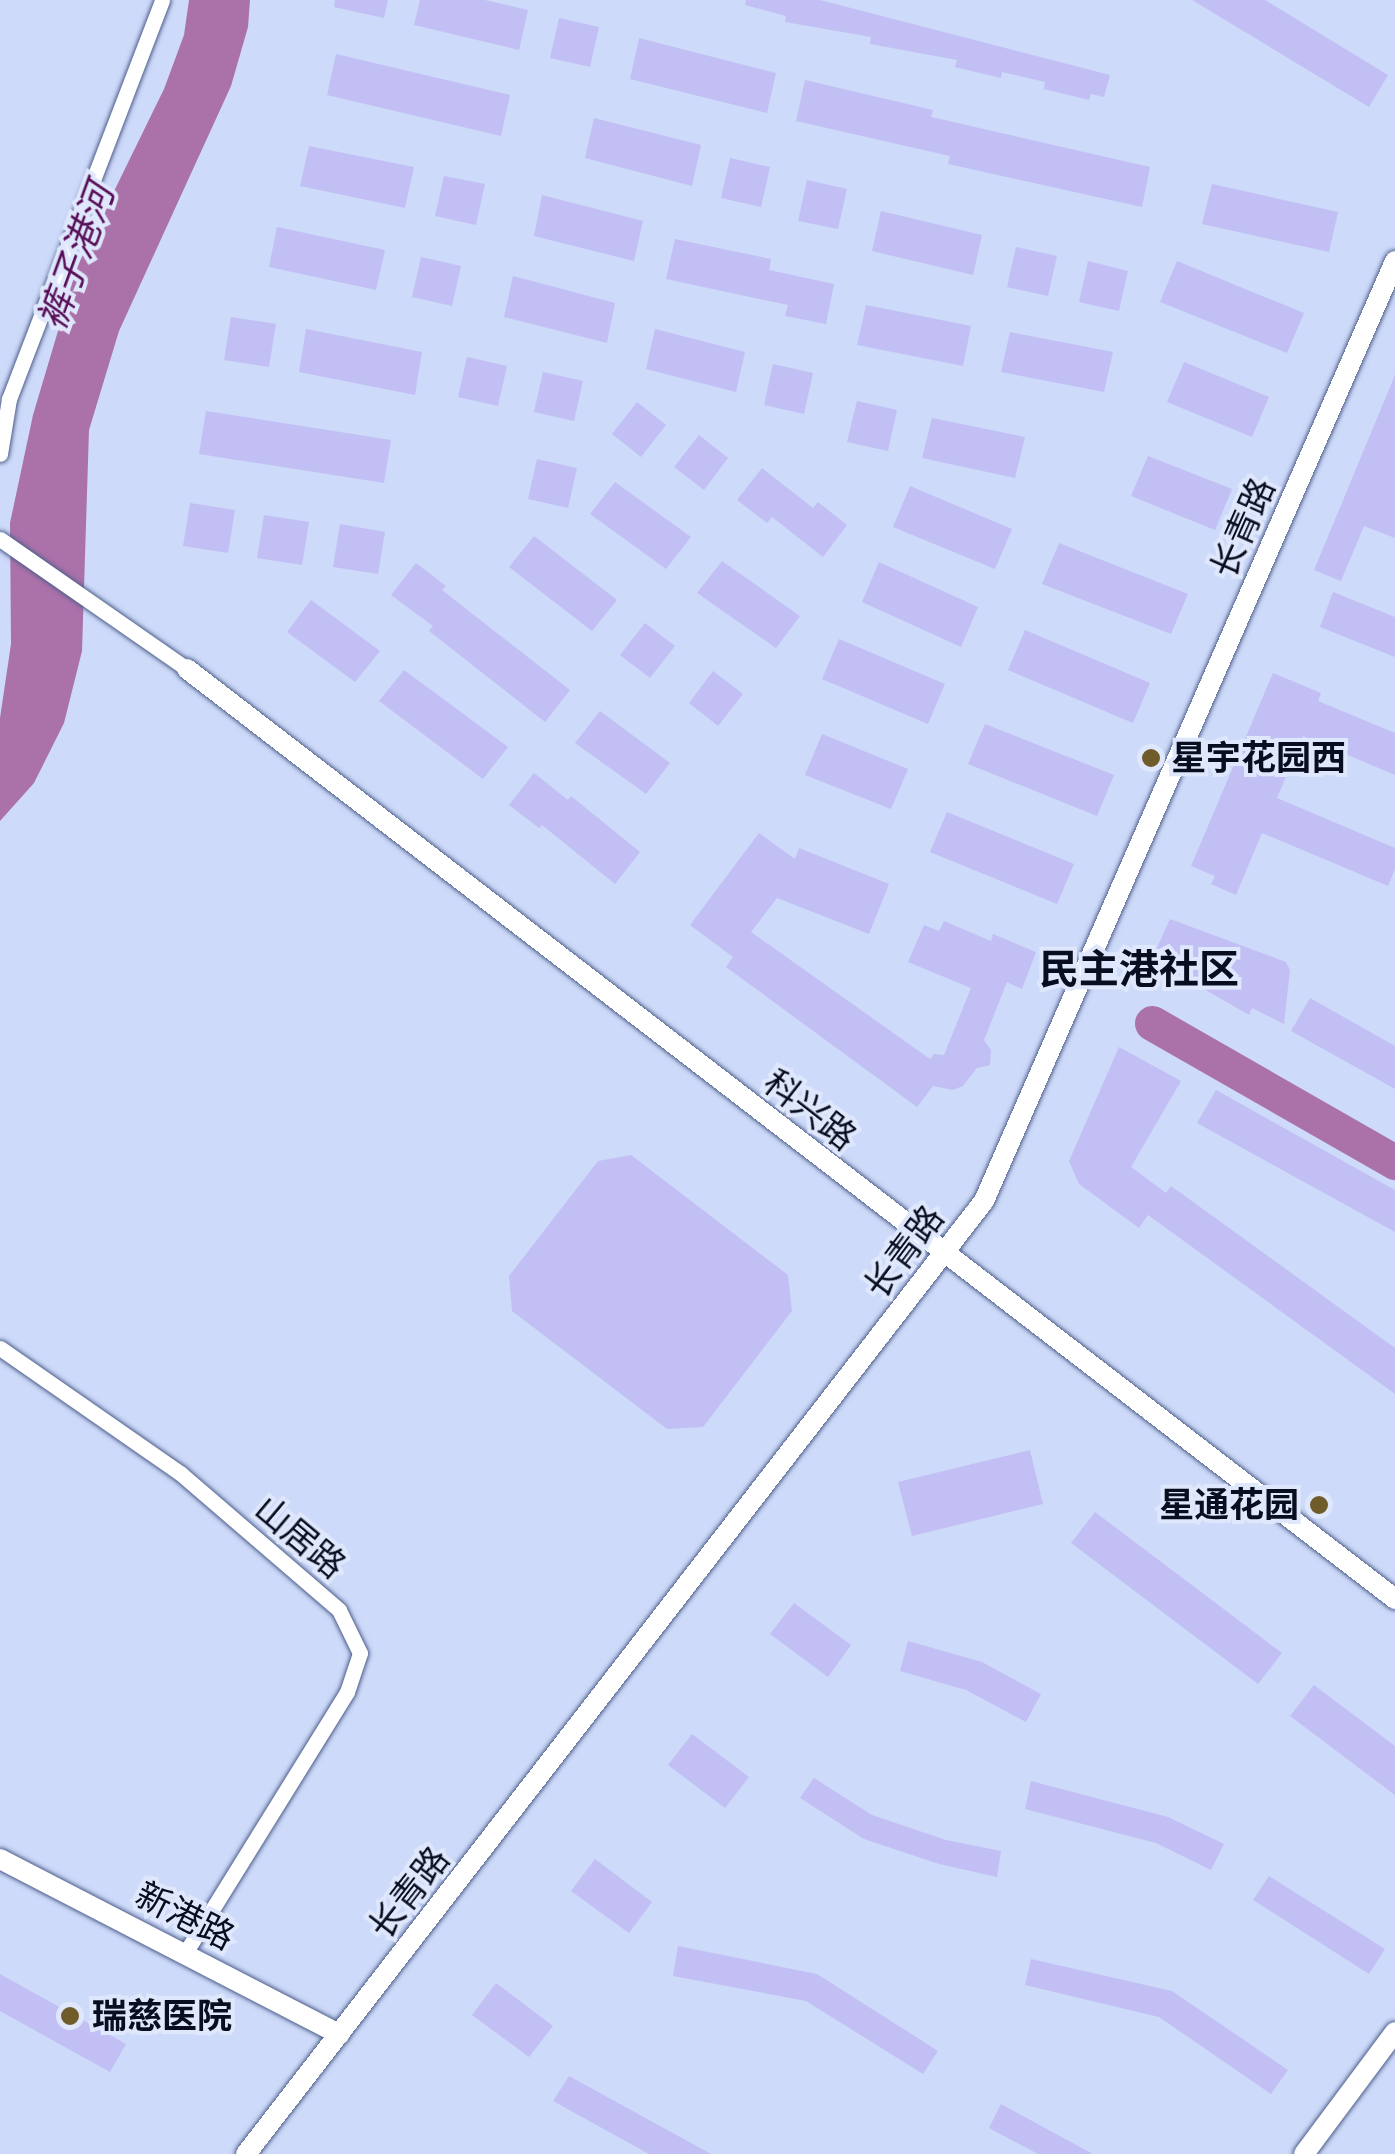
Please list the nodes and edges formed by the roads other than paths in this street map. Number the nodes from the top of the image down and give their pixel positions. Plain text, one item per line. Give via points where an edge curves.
1 (162, 0) edge
2 (1395, 260) edge
3 (0, 454) edge
4 (2, 540) edge
5 (188, 669) joint
6 (943, 1254) junction
7 (0, 1348) edge
8 (1395, 1599) edge
9 (0, 1859) edge
10 (186, 1952) junction
11 (1395, 2032) edge
12 (340, 2034) junction
13 (246, 2154) edge
14 (1304, 2154) edge

1 - 3 street via 9,399
2 - 6 street, 长青路 via 984,1201
4 - 5 street
5 - 6 street, 科兴路
6 - 8 street, 科兴路
6 - 12 street, 长青路
7 - 10 street, 山居路 via 180,1473 339,1610 360,1654 347,1692
9 - 10 street, 新港路
10 - 12 street, 新港路
11 - 14 street
12 - 13 street, 长青路

